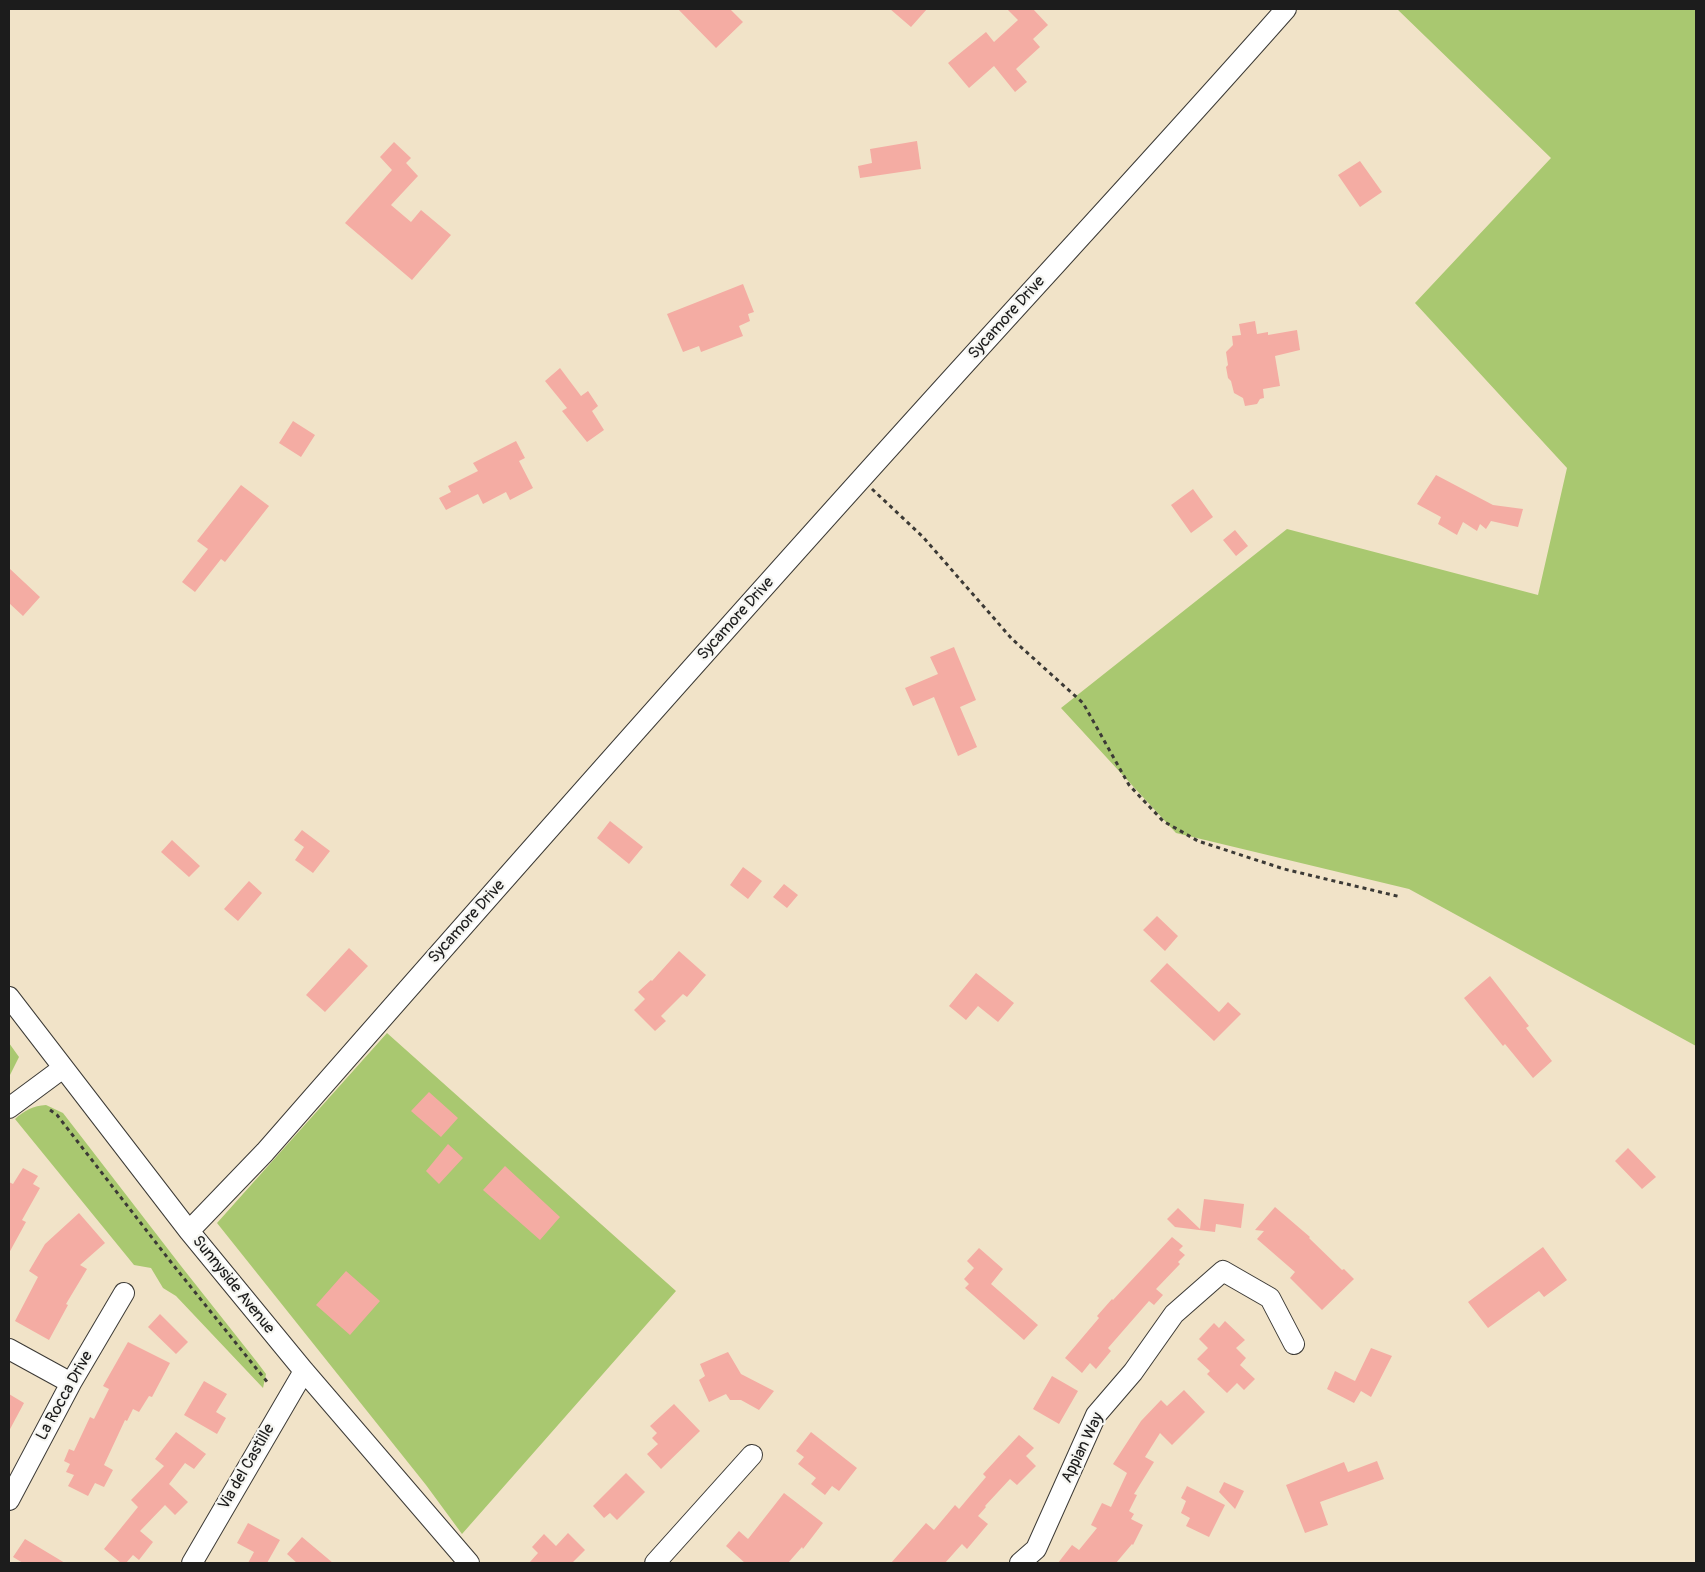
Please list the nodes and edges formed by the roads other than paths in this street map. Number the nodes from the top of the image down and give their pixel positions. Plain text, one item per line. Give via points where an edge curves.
1 (1278, 12) edge
2 (9, 997) edge
3 (63, 1068) junction
4 (9, 1108) edge
5 (189, 1231) junction
6 (124, 1293) dead end
7 (1294, 1344) dead end
8 (9, 1348) edge
9 (304, 1371) junction
10 (72, 1383) junction
11 (752, 1455) dead end
12 (9, 1500) edge
13 (192, 1563) edge
14 (470, 1563) edge
15 (655, 1563) edge
16 (1020, 1563) edge

1 - 5 street, Sycamore Drive via 265,1152
2 - 3 street, Sunnyside Avenue
3 - 4 street
3 - 5 street, Sunnyside Avenue
5 - 9 street, Sunnyside Avenue
6 - 10 street, La Rocca Drive
7 - 16 street, Appian Way via 1270,1298 1223,1271 1174,1314 1134,1372 1096,1416 1036,1549
8 - 10 street
9 - 13 street, Via del Castille
9 - 14 street, Sunnyside Avenue
10 - 12 street, La Rocca Drive
11 - 15 street

